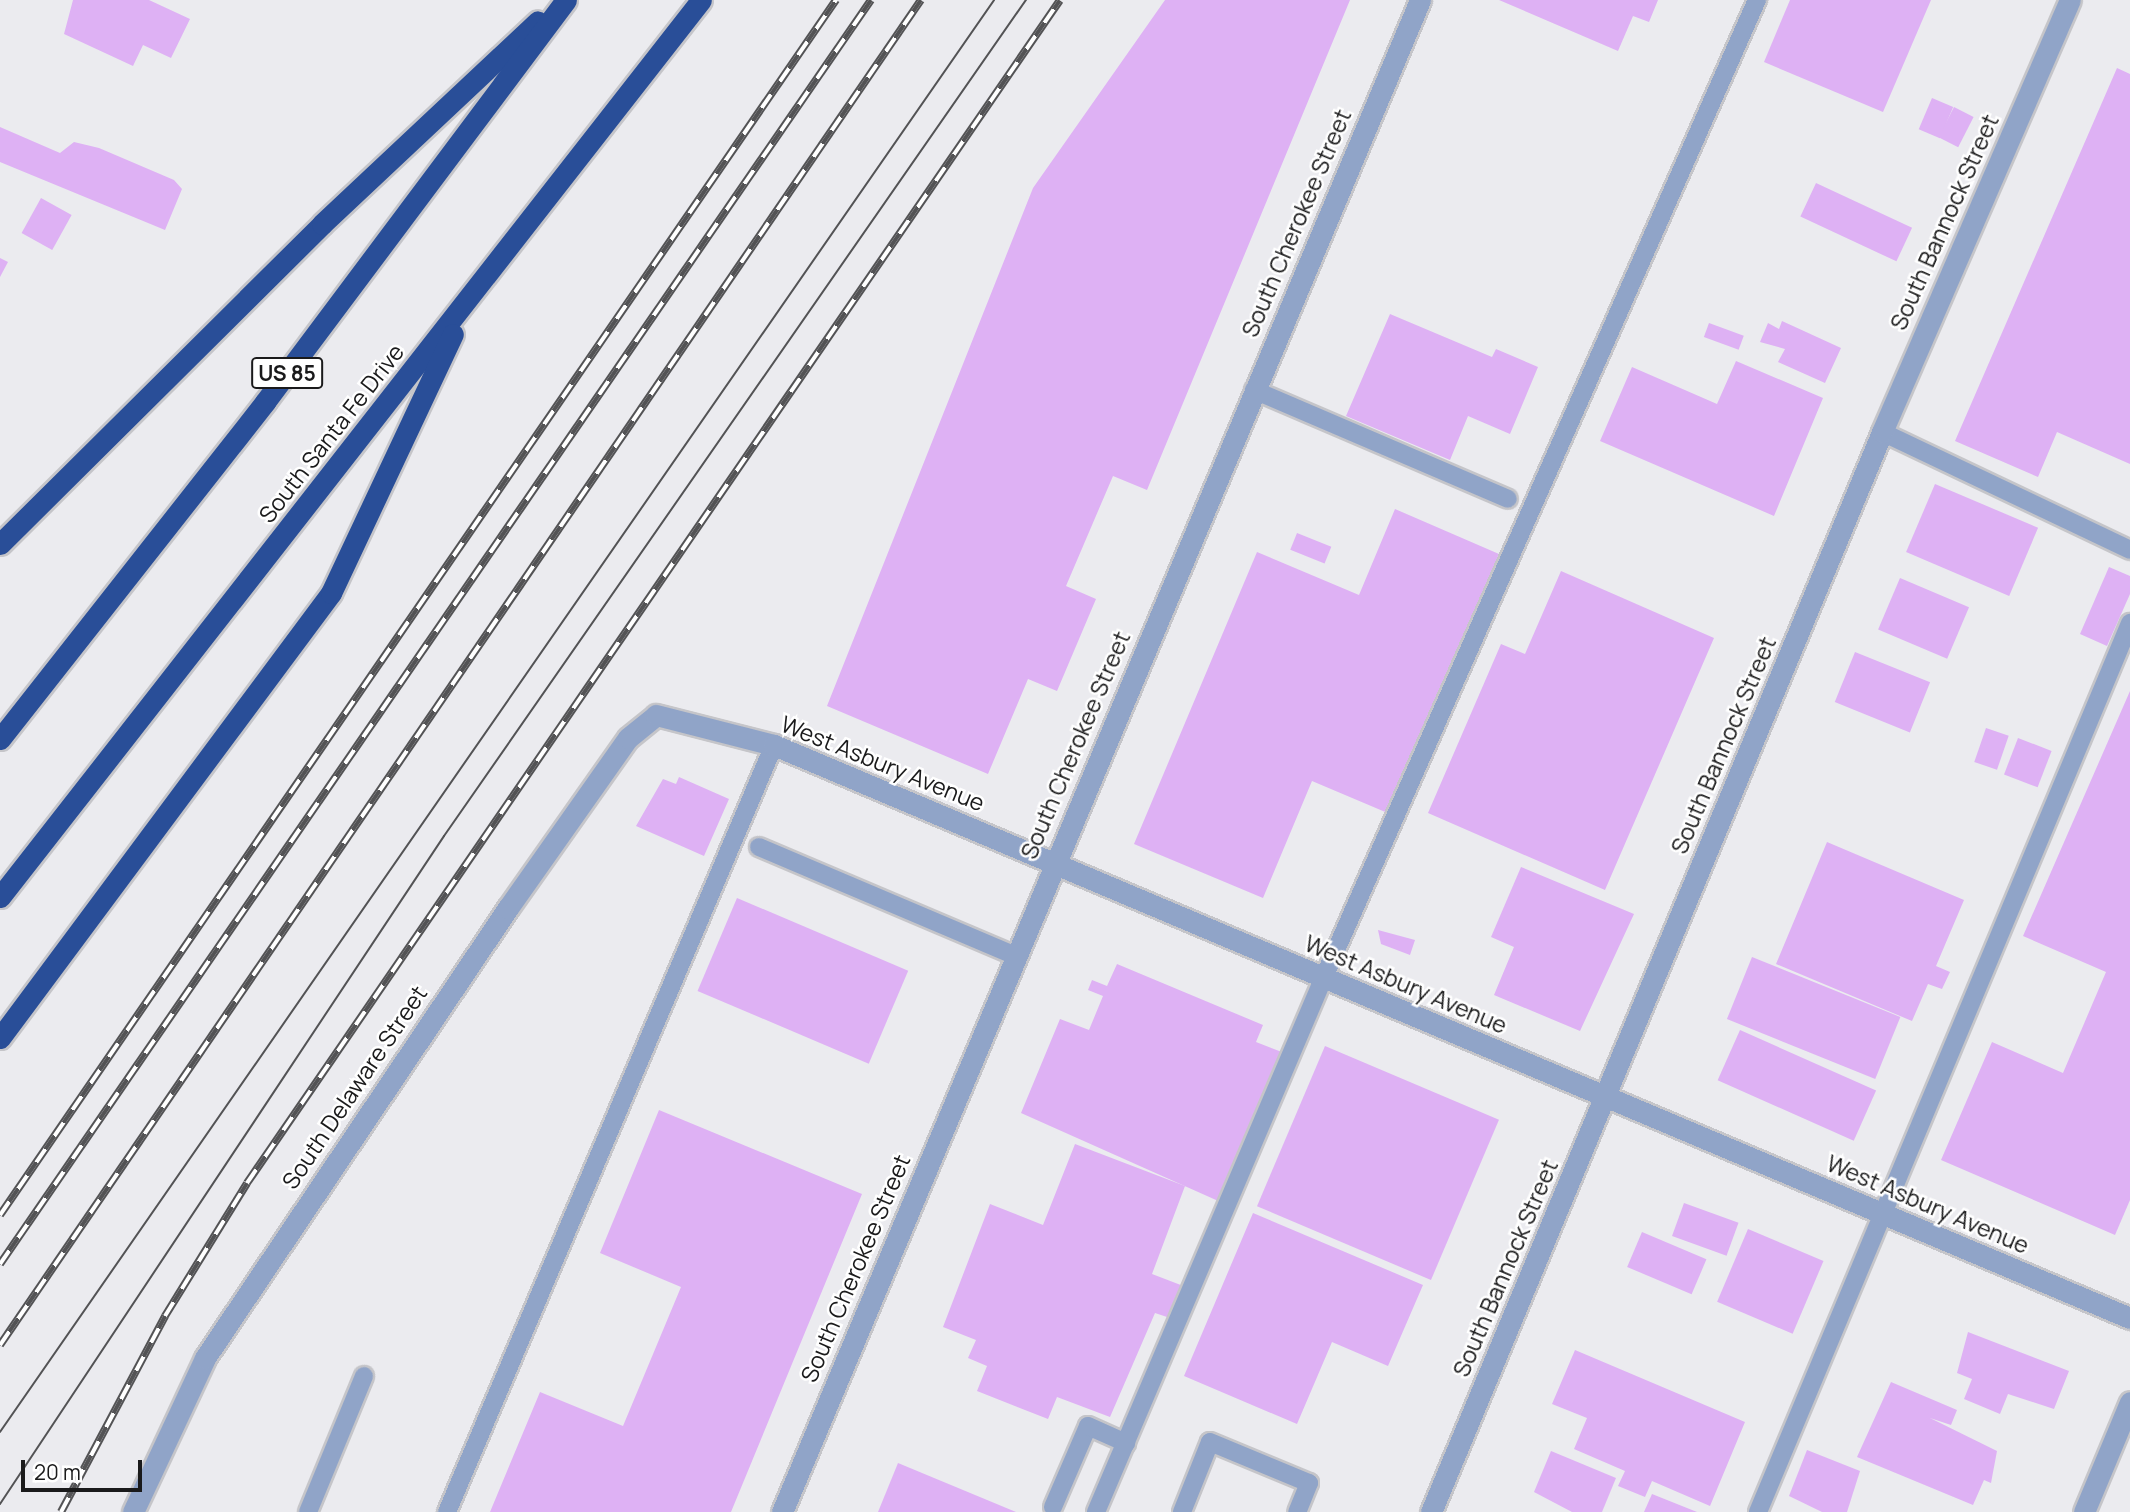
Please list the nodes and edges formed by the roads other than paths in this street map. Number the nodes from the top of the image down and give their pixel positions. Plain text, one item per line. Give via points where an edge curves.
1 (560, 0) edge
2 (566, 0) edge
3 (701, 0) edge
4 (1420, 0) edge
5 (1757, 0) edge
6 (2070, 0) edge
7 (468, 300) junction
8 (1254, 390) junction
9 (1882, 432) junction
10 (1508, 499) dead end
11 (0, 544) edge
12 (2130, 550) edge
13 (2130, 622) edge
14 (656, 715) joint
15 (0, 739) edge
16 (774, 745) junction
17 (759, 847) dead end
18 (1053, 862) junction
19 (0, 897) edge
20 (1014, 955) junction
21 (1324, 977) junction
22 (0, 1038) edge
23 (1604, 1097) junction
24 (1885, 1213) junction
25 (2130, 1318) edge
26 (364, 1376) dead end
27 (2130, 1402) edge
28 (1126, 1443) junction
29 (1053, 1507) dead end
30 (134, 1512) edge
31 (308, 1512) edge
32 (447, 1512) edge
33 (782, 1512) edge
34 (1096, 1512) edge
35 (1182, 1512) edge
36 (1297, 1512) edge
37 (1431, 1512) edge
38 (1758, 1512) edge
39 (2084, 1512) edge

1 - 11 highway via 322,224
2 - 15 highway, US 85 via 265,402
3 - 7 highway, South Santa Fe Drive
4 - 8 street, South Cherokee Street
5 - 21 lane
6 - 9 street, South Bannock Street
7 - 19 highway, South Santa Fe Drive
7 - 22 highway via 331,593
8 - 10 lane
8 - 18 street, South Cherokee Street
9 - 12 lane
9 - 23 street, South Bannock Street
13 - 24 lane
14 - 16 street, West Asbury Avenue
14 - 30 street, South Delaware Street via 628,738 508,908 226,1325
16 - 18 street, West Asbury Avenue
16 - 32 lane
17 - 20 lane
18 - 20 street, South Cherokee Street
18 - 21 street, West Asbury Avenue
20 - 33 street, South Cherokee Street
21 - 23 street, West Asbury Avenue
21 - 28 lane
23 - 24 street, West Asbury Avenue
23 - 37 street, South Bannock Street
24 - 25 street, West Asbury Avenue
24 - 38 lane
26 - 31 lane
27 - 39 street
28 - 29 lane via 1088,1426
28 - 34 lane
35 - 36 lane via 1210,1442 1309,1483

